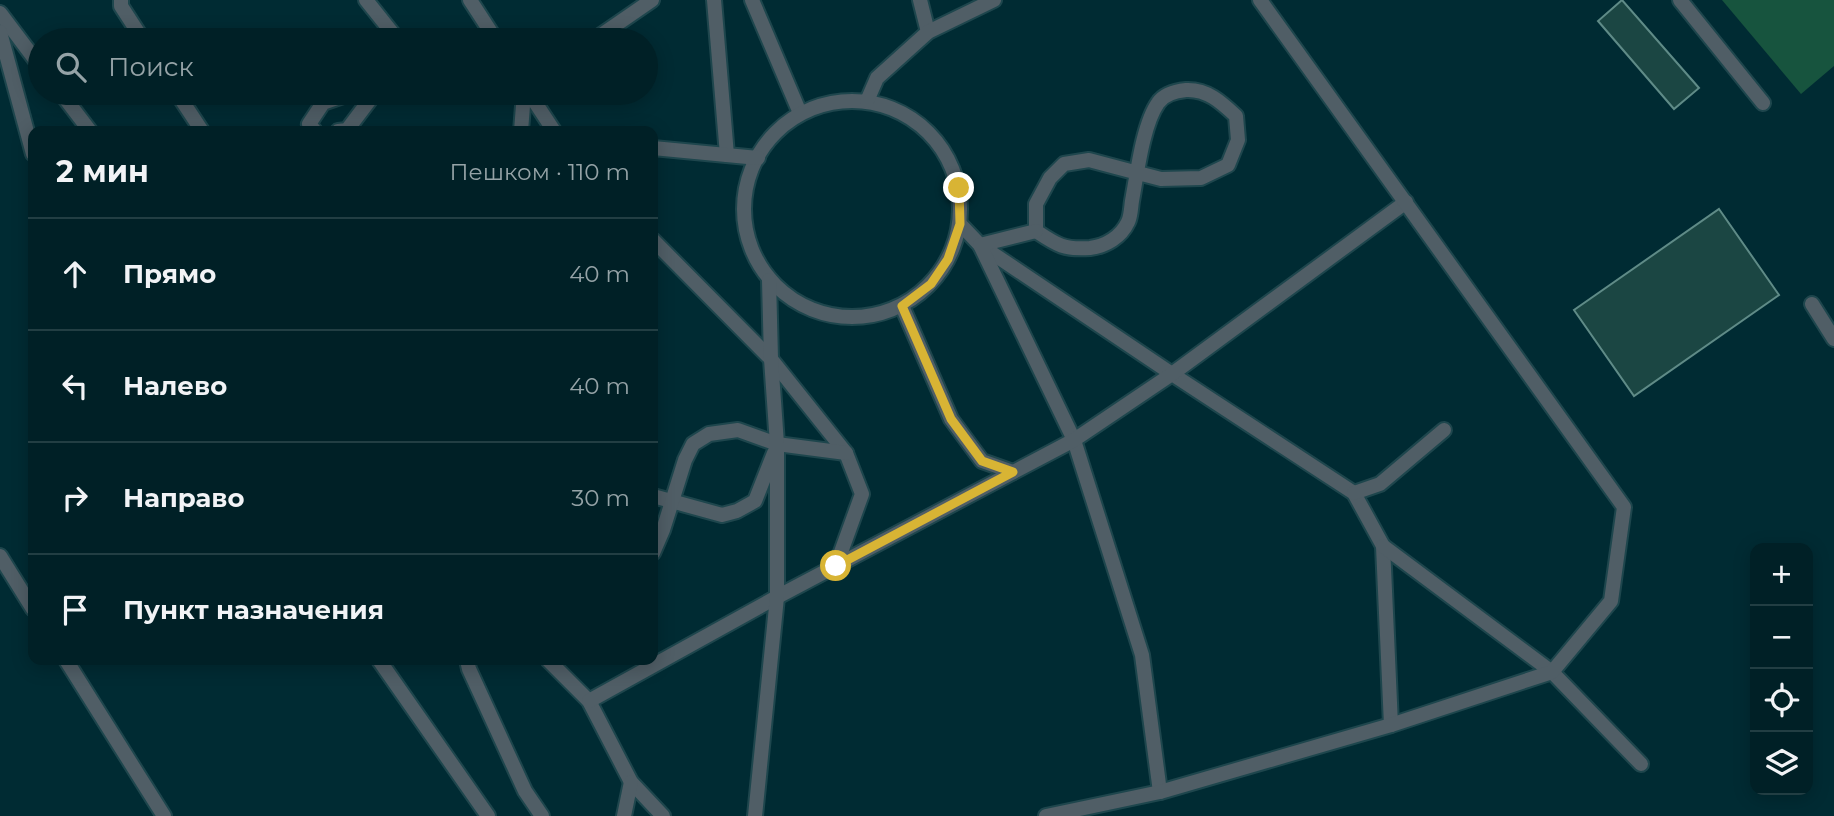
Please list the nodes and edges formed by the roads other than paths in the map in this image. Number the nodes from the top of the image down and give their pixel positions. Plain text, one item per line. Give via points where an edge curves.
1 (121, 0) edge
2 (366, 0) edge
3 (470, 0) edge
4 (652, 0) edge
5 (714, 0) edge
6 (751, 0) edge
7 (920, 0) edge
8 (993, 0) edge
9 (1261, 0) edge
10 (1680, 0) edge
11 (0, 13) edge
12 (136, 28) edge
13 (388, 28) edge
14 (485, 28) edge
15 (611, 28) edge
16 (928, 32) junction
17 (0, 33) edge
18 (28, 50) edge
19 (867, 101) junction
20 (1763, 103) dead end
21 (70, 105) edge
22 (185, 105) edge
23 (322, 105) edge
24 (368, 105) edge
25 (525, 105) edge
26 (536, 105) edge
27 (800, 113) junction
28 (86, 126) edge
29 (199, 126) edge
30 (311, 126) edge
31 (350, 126) edge
32 (523, 126) edge
33 (550, 126) edge
34 (28, 136) edge
35 (658, 148) edge
36 (727, 155) junction
37 (758, 158) junction
38 (1138, 173) junction
39 (1406, 202) junction
40 (960, 224) junction
41 (1036, 231) junction
42 (658, 245) edge
43 (981, 245) junction
44 (769, 280) junction
45 (1812, 304) dead end
46 (902, 306) junction
47 (1834, 339) edge
48 (771, 359) junction
49 (1172, 374) junction
50 (1444, 430) dead end
51 (1074, 440) junction
52 (778, 444) junction
53 (846, 453) junction
54 (1013, 472) junction
55 (1354, 493) junction
56 (658, 497) edge
57 (672, 501) junction
58 (658, 542) edge
59 (1383, 546) junction
60 (0, 556) edge
61 (836, 566) junction
62 (778, 597) junction
63 (28, 601) edge
64 (658, 663) edge
65 (68, 665) edge
66 (382, 665) edge
67 (468, 665) edge
68 (553, 665) edge
69 (654, 665) edge
70 (1552, 672) junction
71 (589, 701) junction
72 (1391, 725) junction
73 (1641, 764) dead end
74 (631, 782) junction
75 (1160, 792) junction
76 (164, 816) edge
77 (488, 816) edge
78 (542, 816) edge
79 (624, 816) edge
80 (663, 816) edge
81 (755, 816) edge
82 (1046, 816) edge

1 - 12 lane
2 - 13 lane
3 - 14 lane
4 - 15 lane
5 - 36 lane
6 - 27 lane
7 - 16 lane
8 - 16 lane
9 - 39 lane
10 - 20 lane
11 - 18 lane
16 - 19 lane via 877,78
17 - 34 lane
19 - 27 lane via 827,103
19 - 40 lane via 896,109 928,131 945,152 959,188
21 - 28 lane
22 - 29 lane
23 - 30 lane
24 - 31 lane
25 - 32 lane
26 - 33 lane
27 - 37 lane via 769,138
35 - 36 lane
36 - 37 lane
37 - 44 lane via 747,179 743,217 750,248
38 - 38 lane via 1146,131 1158,101 1174,91 1197,89 1236,116 1238,140 1228,165 1201,178 1161,179
38 - 41 lane via 1089,160 1064,164 1036,204
38 - 41 lane via 1128,221 1102,246 1059,246
39 - 49 lane
39 - 70 lane via 1624,507 1611,601
40 - 43 lane
40 - 46 lane via 948,259 931,284
41 - 43 lane
42 - 48 lane
43 - 49 lane
43 - 51 lane
44 - 46 lane via 790,299 823,314 848,318
44 - 48 lane
45 - 47 lane
46 - 54 lane via 951,419 982,461
48 - 52 lane
48 - 53 lane
49 - 51 lane
49 - 55 lane
50 - 55 lane via 1380,484
51 - 54 lane
51 - 75 lane via 1142,655
52 - 53 lane
52 - 57 lane via 755,501 737,511 722,515
52 - 57 lane via 738,430 709,434 693,444
52 - 62 lane
53 - 61 lane via 862,494
54 - 61 lane
55 - 59 lane
56 - 57 lane
57 - 58 lane
59 - 70 lane
59 - 72 lane
60 - 63 lane
61 - 62 lane
62 - 64 lane
62 - 81 lane
65 - 76 lane
66 - 77 lane
67 - 78 lane via 525,791
68 - 71 lane
69 - 71 lane
70 - 72 lane
70 - 73 lane
71 - 74 lane
72 - 75 lane
74 - 79 lane
74 - 80 lane
75 - 82 lane

